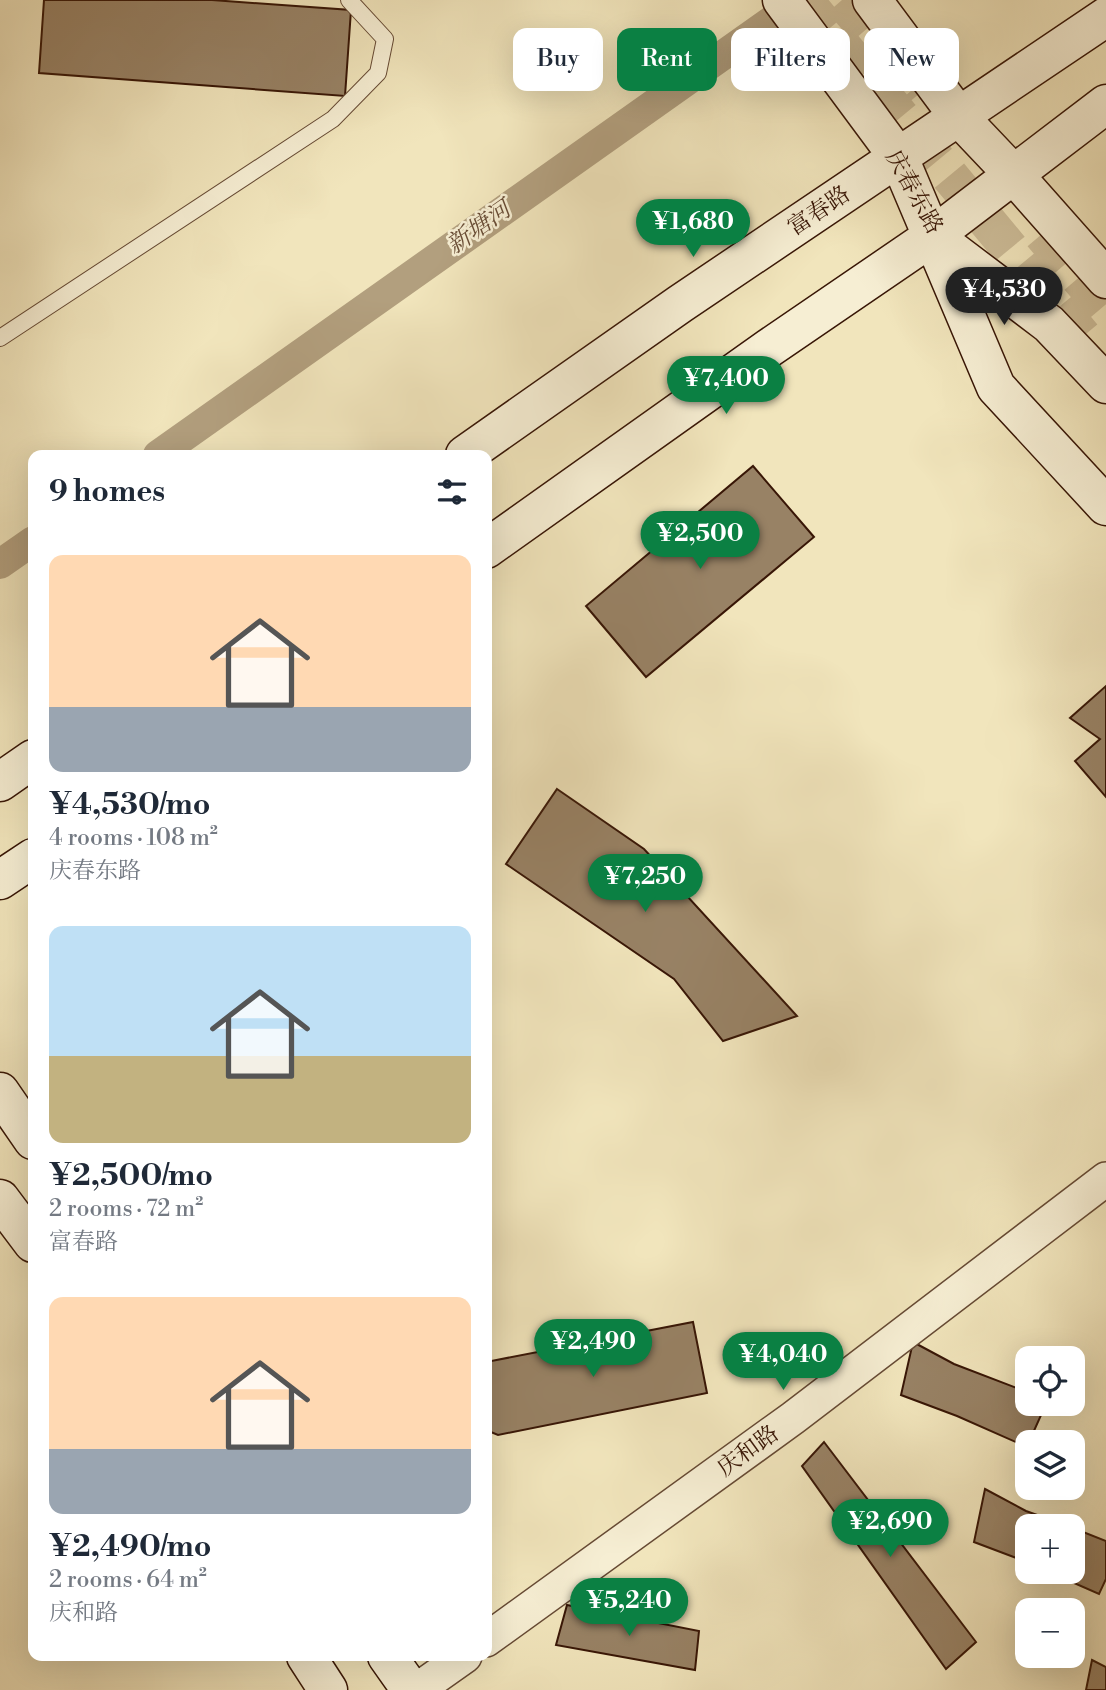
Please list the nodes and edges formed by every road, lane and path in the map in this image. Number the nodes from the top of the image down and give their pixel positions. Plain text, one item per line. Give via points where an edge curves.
1 (349, 0) edge
2 (872, 0) edge
3 (789, 10) edge
4 (1106, 17) edge
5 (1106, 104) edge
6 (959, 117) junction
7 (899, 159) junction
8 (1014, 175) junction
9 (933, 236) junction
10 (1106, 279) edge
11 (0, 338) edge
12 (1106, 384) edge
13 (472, 450) edge
14 (1106, 506) edge
15 (492, 545) edge
16 (28, 762) edge
17 (0, 782) edge
18 (28, 861) edge
19 (0, 880) edge
20 (0, 1091) edge
21 (28, 1133) edge
22 (1106, 1179) edge
23 (0, 1199) edge
24 (28, 1236) edge
25 (492, 1636) edge
26 (309, 1661) edge
27 (391, 1661) edge
28 (458, 1661) edge
29 (328, 1690) edge
30 (411, 1690) edge
31 (417, 1690) edge

1 - 11 lane via 385,39 378,73 333,119
2 - 6 main road
3 - 7 main road, 庆春东路
4 - 6 main road, 富春路
5 - 8 main road
6 - 7 main road, 富春路
6 - 8 main road
7 - 9 main road, 庆春东路
7 - 13 main road, 富春路 via 680,304
8 - 9 main road
8 - 10 main road
9 - 12 main road, 庆春东路 via 1049,324
9 - 14 main road via 996,387
9 - 15 main road
16 - 17 main road
18 - 19 main road
20 - 21 main road
22 - 25 street, 庆和路 via 793,1419
23 - 24 main road
26 - 29 main road
27 - 30 main road
28 - 31 street

